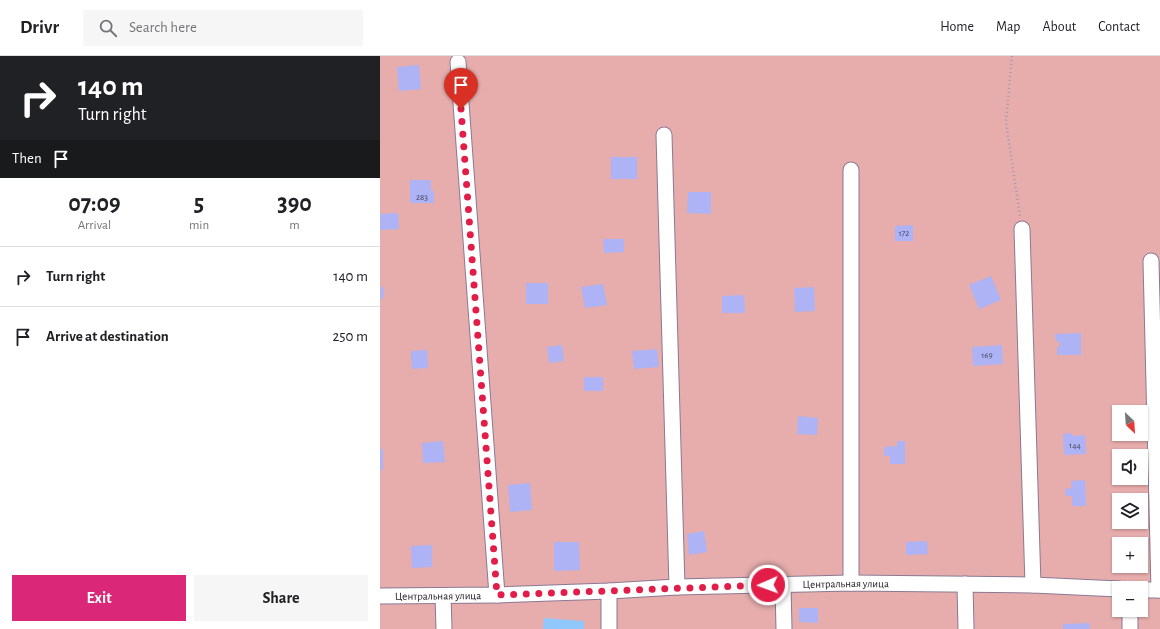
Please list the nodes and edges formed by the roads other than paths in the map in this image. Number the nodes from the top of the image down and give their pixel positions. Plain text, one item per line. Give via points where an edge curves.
1 (458, 62) dead end
2 (664, 135) dead end
3 (851, 170) dead end
4 (1022, 229) road end
5 (1151, 261) dead end
6 (851, 583) junction
7 (783, 584) junction
8 (965, 584) junction
9 (1033, 585) junction
10 (677, 588) junction
11 (1112, 589) edge
12 (1148, 590) edge
13 (1160, 590) edge
14 (609, 591) junction
15 (497, 595) junction
16 (380, 596) edge
17 (443, 596) junction
18 (1130, 617) edge
19 (444, 629) edge
20 (610, 629) edge
21 (784, 629) edge
22 (966, 629) edge
23 (1130, 629) edge

1 - 15 street
2 - 10 street
3 - 6 street
4 - 9 street
5 - 13 street
6 - 7 street, Центральная улица
6 - 8 street, Центральная улица
7 - 10 street, Центральная улица
7 - 21 street
8 - 9 street, Центральная улица
8 - 22 street
9 - 11 street, Центральная улица
10 - 14 street, Центральная улица
12 - 13 street
14 - 15 street, Центральная улица
14 - 20 street
15 - 17 street, Центральная улица
16 - 17 street, Центральная улица
17 - 19 street
18 - 23 street

